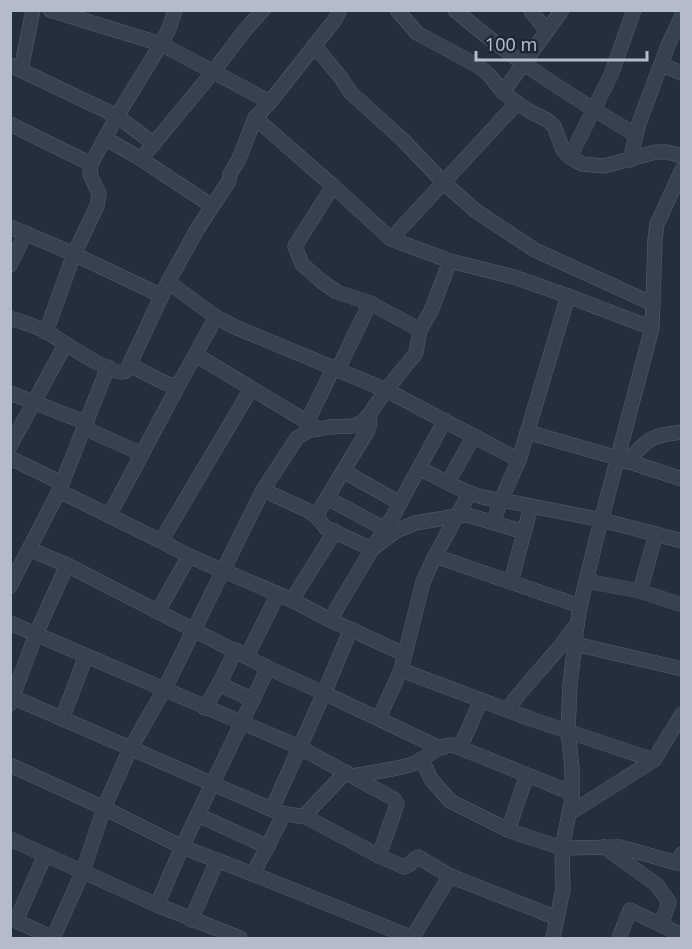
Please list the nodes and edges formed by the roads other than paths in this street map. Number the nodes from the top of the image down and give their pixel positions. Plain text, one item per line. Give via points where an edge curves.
1 (33, 10) edge
2 (50, 10) edge
3 (175, 10) edge
4 (263, 10) edge
5 (340, 10) edge
6 (397, 10) edge
7 (455, 10) edge
8 (530, 10) edge
9 (562, 10) edge
10 (618, 10) edge
11 (633, 14) edge
12 (681, 16) edge
13 (547, 31) junction
14 (161, 44) junction
15 (314, 45) junction
16 (524, 63) junction
17 (661, 65) junction
18 (16, 67) edge
19 (213, 72) junction
20 (681, 73) edge
21 (503, 92) junction
22 (270, 102) junction
23 (518, 103) junction
24 (594, 109) junction
25 (117, 116) junction
26 (255, 118) junction
27 (10, 124) edge
28 (636, 135) junction
29 (105, 138) junction
30 (154, 144) junction
31 (681, 156) edge
32 (570, 158) junction
33 (141, 159) junction
34 (630, 160) junction
35 (91, 164) junction
36 (681, 170) edge
37 (444, 183) junction
38 (333, 186) junction
39 (676, 195) edge
40 (212, 206) junction
41 (10, 227) edge
42 (26, 233) junction
43 (391, 239) junction
44 (74, 254) junction
45 (450, 261) junction
46 (10, 265) edge
47 (168, 282) junction
48 (568, 296) junction
49 (162, 297) junction
50 (370, 303) junction
51 (653, 304) junction
52 (216, 317) junction
53 (10, 318) edge
54 (652, 328) junction
55 (420, 330) junction
56 (46, 332) junction
57 (65, 345) junction
58 (196, 355) junction
59 (130, 364) junction
60 (108, 368) junction
61 (336, 368) junction
62 (178, 386) junction
63 (251, 389) junction
64 (386, 390) junction
65 (10, 393) edge
66 (34, 403) junction
67 (369, 415) junction
68 (445, 420) junction
69 (86, 425) junction
70 (313, 426) junction
71 (527, 432) junction
72 (681, 432) edge
73 (474, 435) junction
74 (10, 446) edge
75 (142, 454) junction
76 (10, 458) edge
77 (519, 460) junction
78 (623, 460) junction
79 (419, 468) junction
80 (343, 471) junction
81 (681, 479) edge
82 (448, 482) junction
83 (60, 487) junction
84 (263, 490) junction
85 (470, 494) junction
86 (327, 498) junction
87 (501, 500) junction
88 (400, 503) junction
89 (531, 506) junction
90 (109, 516) junction
91 (316, 516) junction
92 (457, 516) junction
93 (602, 520) junction
94 (493, 523) junction
95 (385, 529) junction
96 (335, 531) junction
97 (524, 532) junction
98 (656, 534) junction
99 (161, 541) junction
100 (681, 541) edge
101 (29, 549) junction
102 (372, 549) junction
103 (189, 556) junction
104 (435, 556) junction
105 (68, 565) junction
106 (224, 570) junction
107 (586, 580) junction
108 (511, 582) junction
109 (10, 586) edge
110 (640, 591) junction
111 (278, 594) junction
112 (292, 600) junction
113 (681, 605) edge
114 (580, 606) junction
115 (158, 611) junction
116 (330, 620) junction
117 (10, 623) edge
118 (576, 625) junction
119 (194, 629) junction
120 (351, 629) junction
121 (36, 634) junction
122 (575, 644) junction
123 (241, 653) junction
124 (405, 654) junction
125 (86, 656) junction
126 (268, 668) junction
127 (681, 668) edge
128 (400, 670) junction
129 (219, 684) junction
130 (164, 690) junction
131 (324, 693) junction
132 (11, 699) edge
133 (253, 700) junction
134 (481, 700) junction
135 (206, 708) junction
136 (508, 710) junction
137 (681, 714) edge
138 (379, 718) junction
139 (62, 719) junction
140 (242, 723) junction
141 (568, 732) junction
142 (300, 747) junction
143 (440, 748) junction
144 (460, 748) junction
145 (130, 749) junction
146 (422, 760) junction
147 (654, 760) junction
148 (10, 765) edge
149 (350, 774) junction
150 (527, 775) junction
151 (212, 784) junction
152 (572, 793) junction
153 (104, 808) junction
154 (278, 812) junction
155 (570, 813) junction
156 (198, 815) junction
157 (306, 817) junction
158 (508, 830) junction
159 (10, 839) edge
160 (182, 847) junction
161 (268, 847) junction
162 (604, 847) junction
163 (562, 848) junction
164 (681, 854) edge
165 (45, 855) junction
166 (379, 856) junction
167 (217, 861) junction
168 (82, 871) junction
169 (253, 874) junction
170 (450, 876) junction
171 (157, 905) junction
172 (557, 918) junction
173 (13, 920) edge
174 (192, 920) junction
175 (671, 933) edge
176 (225, 936) edge
177 (413, 938) edge
178 (53, 939) edge
179 (240, 939) edge
180 (553, 939) edge
181 (619, 939) edge

1 - 18 street
2 - 14 street
3 - 14 street
4 - 19 street
5 - 15 street
6 - 21 street via 417,33 480,67
7 - 16 street
8 - 13 street
9 - 13 street
10 - 11 street
11 - 24 street
12 - 17 street
13 - 16 street
14 - 19 street
14 - 25 street
15 - 22 street
15 - 37 street via 351,93
16 - 21 street
16 - 24 street
17 - 20 street
17 - 28 street
18 - 25 street
19 - 22 street
19 - 30 street
21 - 23 street
22 - 26 street
23 - 32 street via 554,126
23 - 37 street
24 - 28 street
24 - 32 street
25 - 29 street
25 - 30 street
26 - 38 street
26 - 40 street via 229,181
27 - 35 street
28 - 34 street
29 - 33 street
29 - 35 street
30 - 33 street
31 - 34 street via 656,152
32 - 34 street via 582,164 604,166
33 - 40 street
35 - 44 street via 90,174 99,194 97,207
36 - 39 street
37 - 43 street
37 - 51 street via 476,211 535,250
38 - 43 street
38 - 50 street via 296,246 302,264 321,281 337,292
39 - 51 street via 657,224
40 - 47 street
41 - 42 street
42 - 44 street
42 - 46 street
43 - 45 street
44 - 49 street
44 - 56 street
45 - 48 street
45 - 55 street
47 - 49 street
47 - 52 street
48 - 54 street
48 - 71 street
49 - 59 street
50 - 55 street
50 - 61 street
51 - 54 street
52 - 58 street
52 - 61 street
53 - 56 street
54 - 78 street
55 - 64 street via 416,353
56 - 57 street
57 - 60 street
57 - 66 street
58 - 62 street
58 - 63 street
59 - 60 street via 123,372
59 - 62 street
60 - 69 street
61 - 64 street
61 - 70 street
62 - 75 street
63 - 70 street
63 - 99 street
64 - 67 street
64 - 68 street
65 - 66 street
66 - 69 street
66 - 74 street
67 - 70 street via 353,426
67 - 80 street via 368,430
68 - 73 street
68 - 79 street
69 - 75 street
69 - 83 street
70 - 84 street via 297,438
71 - 77 street
71 - 78 street
72 - 78 street via 650,438
73 - 77 street
73 - 82 street
75 - 90 street
76 - 83 street
77 - 87 street
78 - 81 street
78 - 93 street
79 - 82 street
79 - 88 street
80 - 86 street
80 - 88 street
82 - 85 street
83 - 90 street
83 - 101 street
84 - 91 street
84 - 106 street
85 - 87 street
85 - 92 street
86 - 91 street
86 - 95 street
87 - 89 street
87 - 94 street
88 - 95 street
89 - 93 street
89 - 97 street
90 - 99 street
91 - 96 street via 326,528
92 - 94 street via 468,515
92 - 102 street via 415,523
92 - 104 street
93 - 98 street
93 - 107 street
94 - 97 street
95 - 102 street
96 - 102 street
96 - 112 street
97 - 108 street
98 - 100 street
98 - 110 street
99 - 103 street
101 - 105 street
101 - 109 street
102 - 116 street
103 - 106 street
103 - 115 street
104 - 108 street
104 - 124 street via 423,582
105 - 115 street
105 - 121 street
106 - 111 street
106 - 119 street
107 - 110 street
107 - 114 street
108 - 114 street
110 - 113 street
111 - 112 street
111 - 123 street
112 - 116 street
114 - 118 street
115 - 119 street
116 - 120 street
117 - 121 street
118 - 122 street
118 - 136 street
119 - 123 street
119 - 130 street
120 - 124 street
120 - 131 street
121 - 125 street
121 - 132 street
122 - 127 street
122 - 141 street
123 - 126 street
123 - 129 street
124 - 128 street
125 - 130 street
125 - 139 street
126 - 131 street
126 - 133 street
128 - 134 street
128 - 138 street
129 - 133 street
129 - 135 street
130 - 135 street
130 - 145 street
131 - 138 street
131 - 142 street
132 - 139 street
133 - 140 street
134 - 136 street
134 - 144 street
135 - 140 street
136 - 141 street
137 - 147 street
138 - 143 street
139 - 145 street
140 - 142 street
140 - 151 street
141 - 147 street
141 - 152 street
142 - 149 street
142 - 154 street
143 - 144 street
143 - 146 street
144 - 150 street
145 - 151 street
145 - 153 street
146 - 149 street
146 - 158 street via 431,779 450,801
147 - 155 street
148 - 153 street
149 - 157 street
149 - 166 street via 397,802
150 - 152 street
150 - 158 street
151 - 154 street
151 - 156 street
152 - 155 street
153 - 160 street
153 - 168 street
154 - 157 street
154 - 161 street
155 - 163 street
156 - 160 street
156 - 161 street
157 - 166 street
158 - 163 street
159 - 165 street
160 - 167 street
160 - 171 street
161 - 169 street
162 - 163 street
162 - 164 street via 677,863
162 - 175 street via 657,885 669,902
163 - 172 street via 563,889
165 - 168 street
165 - 173 street
166 - 170 street via 406,867 418,857
167 - 169 street
167 - 174 street
168 - 171 street
168 - 178 street
169 - 177 street
170 - 172 street
170 - 177 street
171 - 174 street
172 - 180 street
173 - 178 street
174 - 176 street
175 - 181 street via 630,910
176 - 179 street

